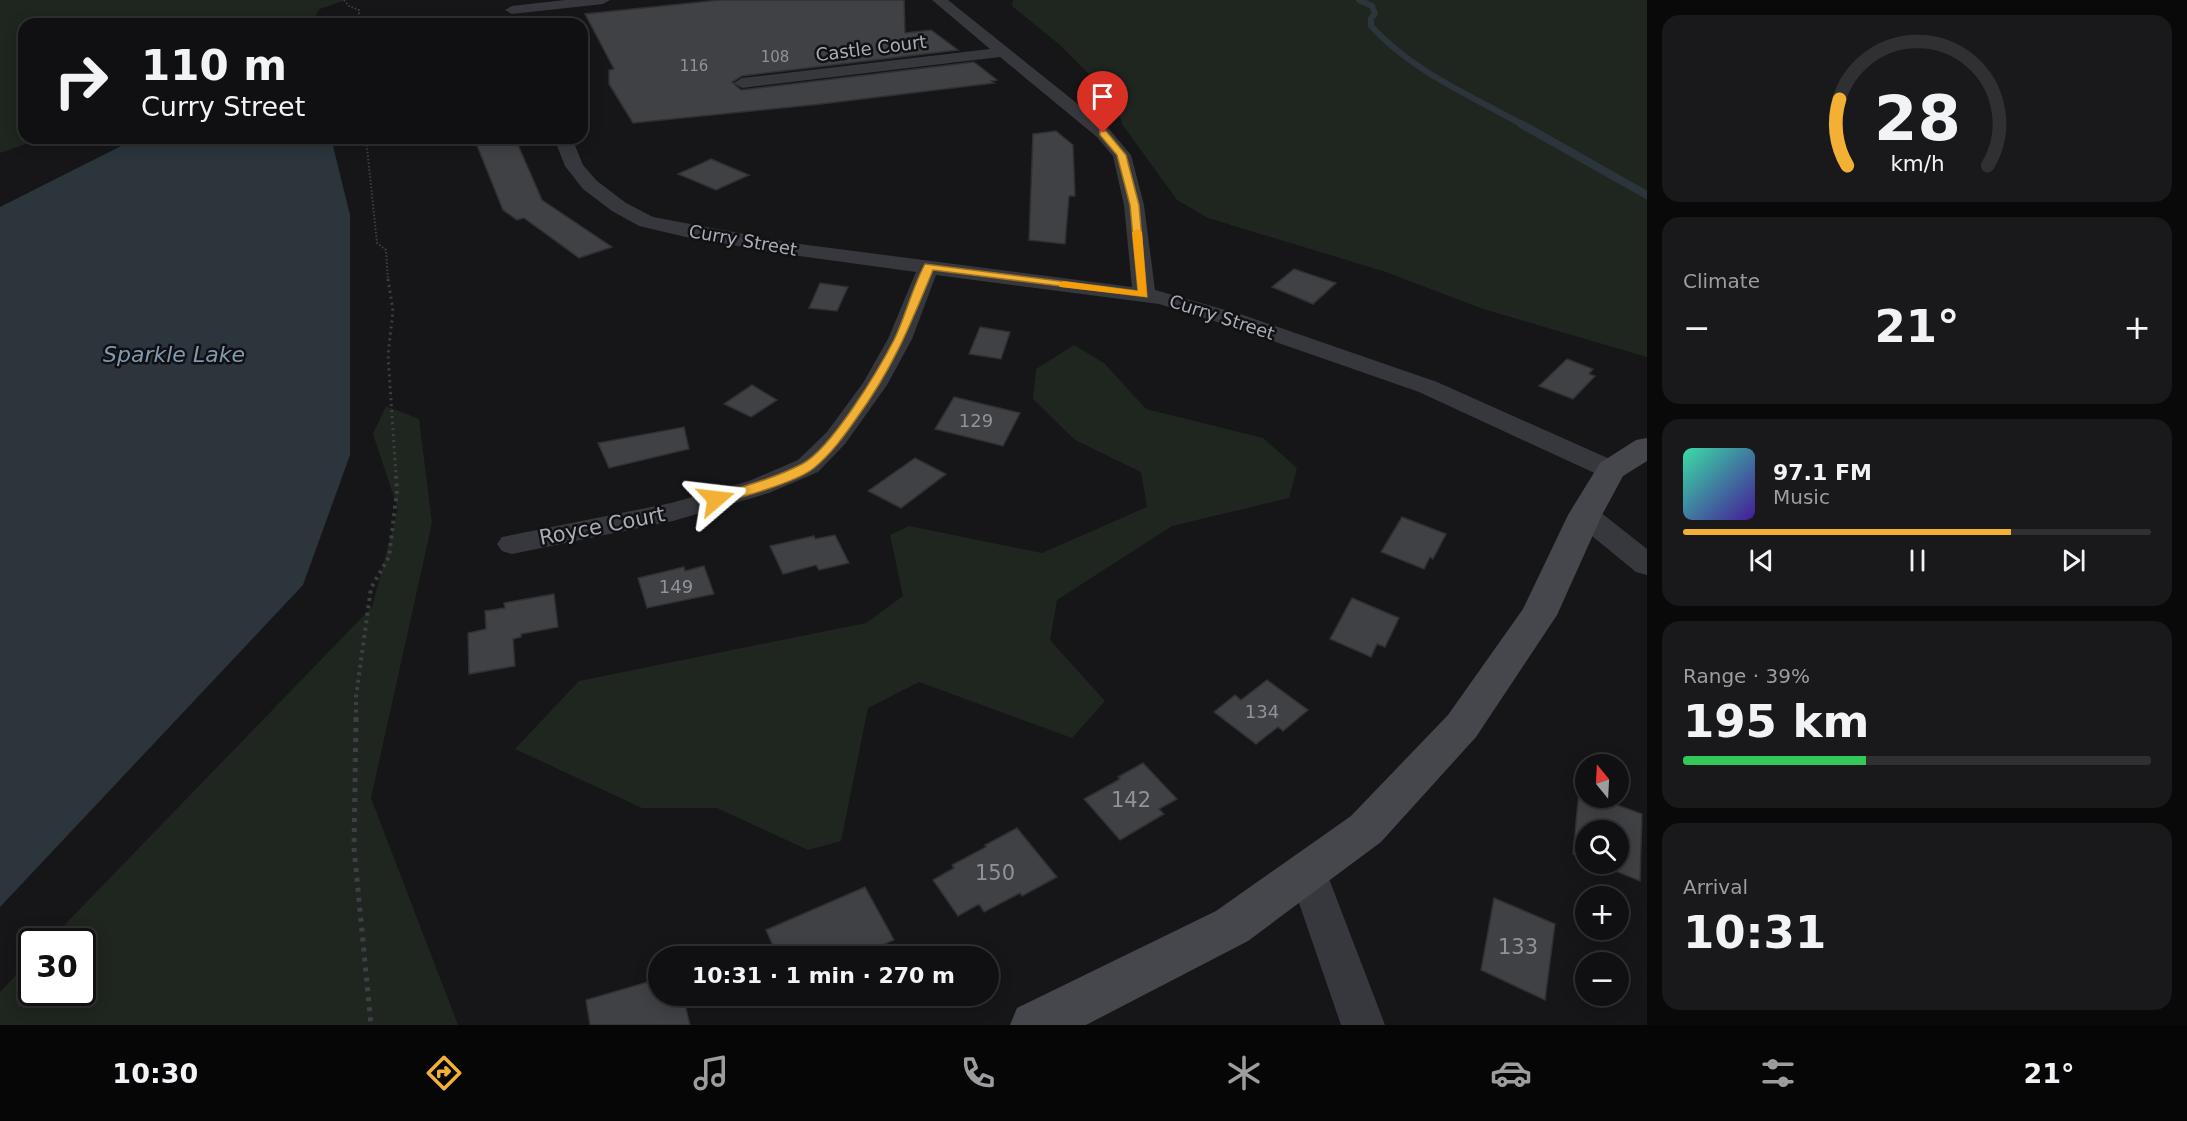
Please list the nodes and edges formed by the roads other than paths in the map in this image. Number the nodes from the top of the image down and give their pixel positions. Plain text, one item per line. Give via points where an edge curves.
1 (603, 0) edge
2 (939, 0) edge
3 (512, 11) edge
4 (1004, 52) junction
5 (742, 83) dead end
6 (565, 144) edge
7 (929, 266) junction
8 (1144, 295) junction
9 (1647, 447) edge
10 (1611, 470) junction
11 (1585, 515) junction
12 (512, 544) dead end
13 (1647, 565) edge
14 (1307, 871) junction
15 (1035, 1025) edge
16 (1363, 1025) edge

1 - 3 street
2 - 4 street
4 - 5 street, Castle Court
4 - 8 street via 1103,133 1122,155 1134,205
6 - 7 street, Curry Street via 574,166 590,185 646,222 792,249
7 - 8 street, Curry Street
7 - 12 street, Royce Court via 900,339 875,385 836,438 808,466 759,487 673,512
8 - 10 street, Curry Street via 1235,320 1428,387
9 - 10 street
10 - 11 street
11 - 13 street
11 - 14 street via 1539,615 1462,726 1366,829
14 - 15 street via 1233,926
14 - 16 street

